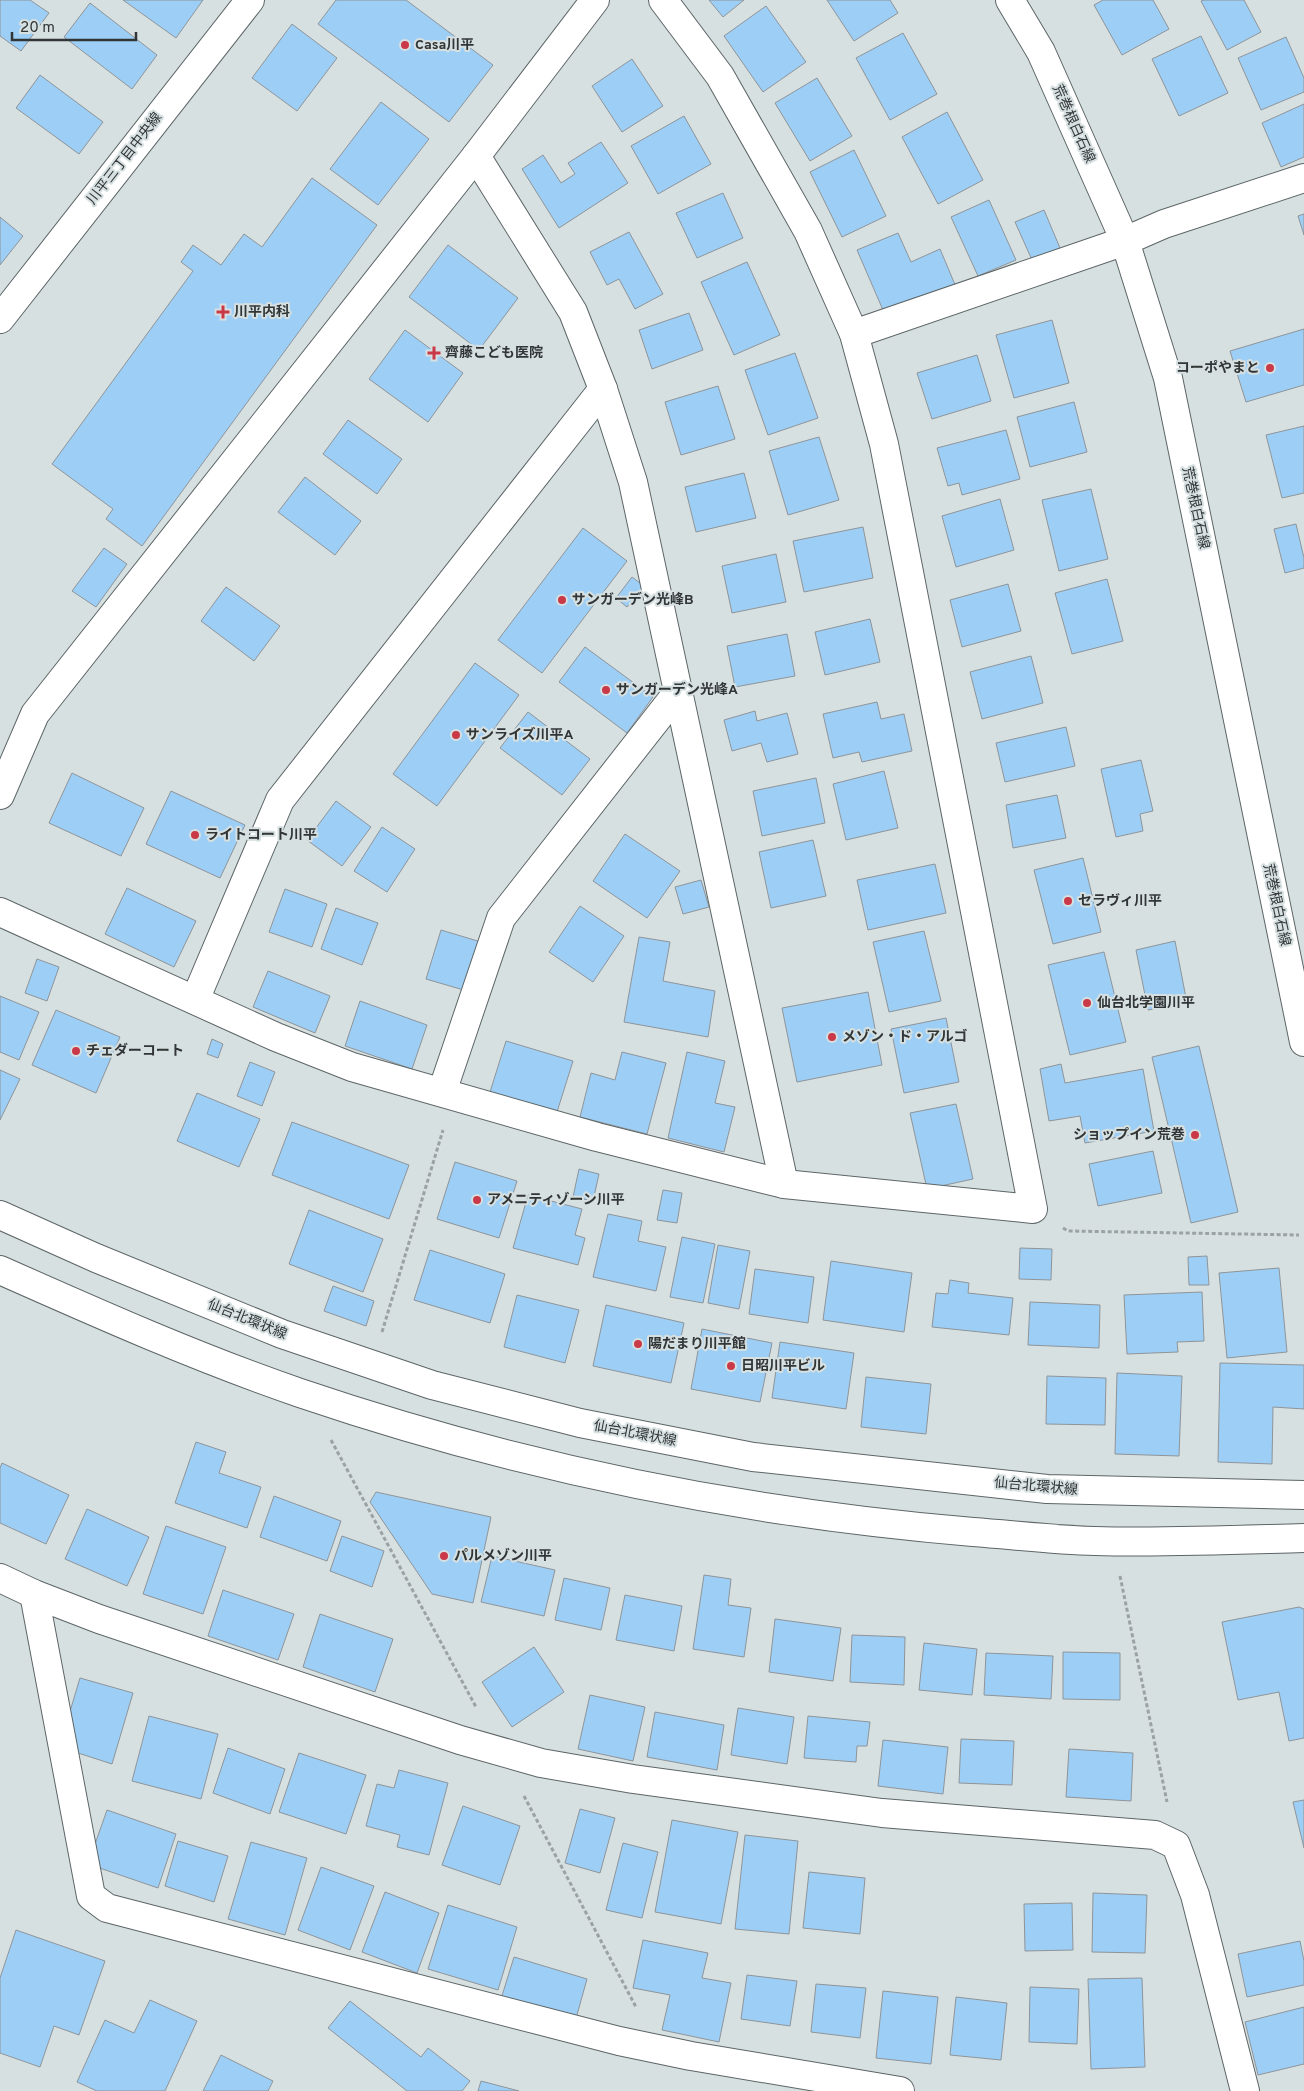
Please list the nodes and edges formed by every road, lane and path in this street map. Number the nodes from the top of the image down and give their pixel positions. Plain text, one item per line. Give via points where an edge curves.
1 (250, 0) edge
2 (594, 0) edge
3 (663, 0) edge
4 (1010, 0) edge
5 (476, 156) junction
6 (1304, 178) edge
7 (1125, 241) junction
8 (0, 319) edge
9 (854, 334) junction
10 (603, 389) junction
11 (678, 692) junction
12 (0, 795) edge
13 (0, 912) edge
14 (195, 1000) junction
15 (1304, 1042) edge
16 (448, 1094) junction
17 (784, 1184) junction
18 (1033, 1210) junction
19 (0, 1215) edge
20 (1299, 1234) dead end
21 (0, 1270) edge
22 (381, 1337) dead end
23 (1304, 1495) edge
24 (1304, 1538) edge
25 (1119, 1571) dead end
26 (0, 1578) edge
27 (34, 1594) junction
28 (1176, 1845) junction
29 (900, 2091) edge
30 (1245, 2091) edge

1 - 8 street, 川平三丁目中央線
2 - 5 street
3 - 9 street via 720,76 808,231
4 - 7 street, 荒巻根白石線 via 1041,52
5 - 10 street via 573,312
5 - 12 street via 35,714
6 - 7 street via 1164,224
7 - 9 street
7 - 15 street, 荒巻根白石線 via 1168,378
9 - 18 street via 884,444
10 - 11 street via 633,482
10 - 14 street via 280,800
11 - 16 street via 501,918
11 - 17 street
13 - 14 street
14 - 16 street via 352,1067
16 - 17 street via 597,1137
16 - 22 path
17 - 18 street
18 - 20 path via 1068,1231
19 - 23 street, 仙台北環状線 via 282,1334 432,1384 580,1423 753,1456 1047,1489
21 - 24 street via 153,1338 300,1393 473,1446 633,1484 778,1510 918,1527 1093,1541
25 - 28 path
26 - 27 street
27 - 28 street via 98,1619 460,1740 541,1763 882,1813 1155,1835
27 - 29 street via 90,1896 107,1908 619,2041
28 - 30 street via 1195,1895

